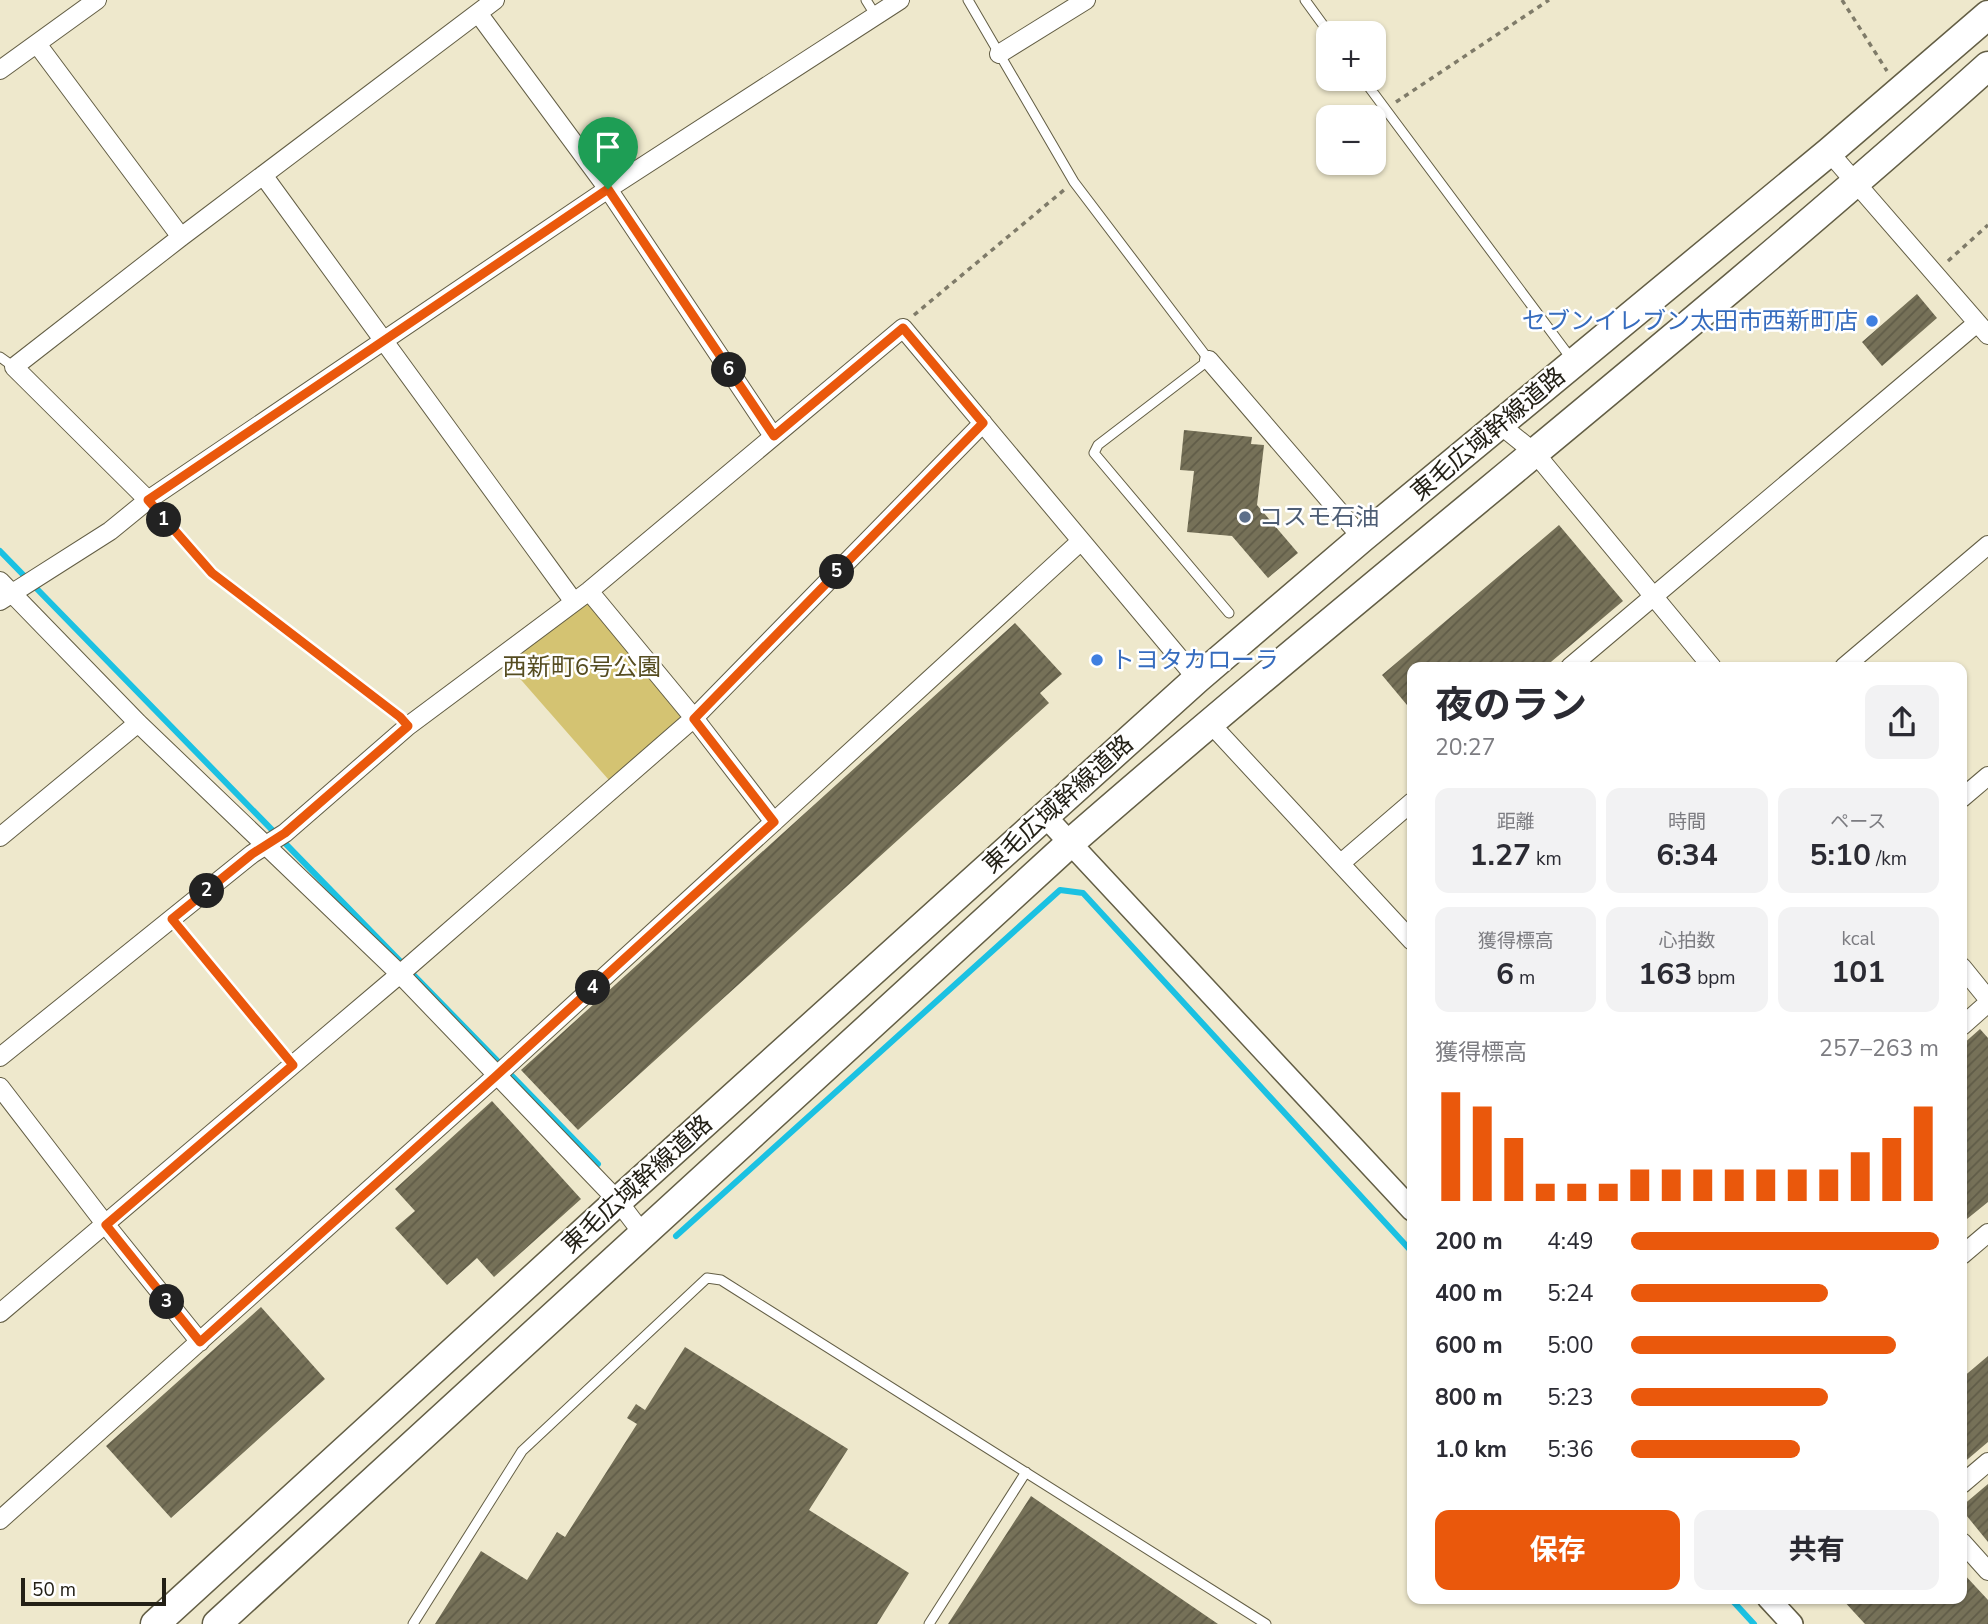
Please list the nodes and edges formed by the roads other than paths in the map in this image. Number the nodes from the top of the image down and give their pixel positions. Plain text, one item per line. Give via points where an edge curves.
1 (97, 0) edge
2 (495, 0) edge
3 (866, 0) edge
4 (900, 0) edge
5 (968, 0) edge
6 (1086, 0) edge
7 (1305, 0) edge
8 (478, 13) junction
9 (1988, 15) edge
10 (876, 16) junction
11 (1320, 21) edge
12 (37, 44) junction
13 (999, 54) junction
14 (1988, 66) edge
15 (0, 70) edge
16 (1372, 91) edge
17 (1829, 152) junction
18 (263, 175) junction
19 (1857, 184) junction
20 (608, 189) junction
21 (181, 237) junction
22 (1982, 329) edge
23 (383, 341) junction
24 (1209, 360) junction
25 (7, 362) edge
26 (1574, 362) junction
27 (983, 423) junction
28 (1499, 424) junction
29 (774, 436) junction
30 (1535, 453) junction
31 (148, 500) junction
32 (1362, 538) junction
33 (1081, 541) junction
34 (1988, 545) edge
35 (589, 590) junction
36 (4, 591) edge
37 (1654, 595) junction
38 (574, 602) junction
39 (1229, 613) dead end
40 (1576, 662) edge
41 (1708, 662) edge
42 (1850, 662) edge
43 (1197, 679) junction
44 (694, 719) junction
45 (1209, 722) junction
46 (138, 723) junction
47 (408, 726) junction
48 (1988, 776) edge
49 (1967, 794) edge
50 (1407, 806) edge
51 (1044, 815) junction
52 (774, 822) junction
53 (0, 838) edge
54 (267, 844) junction
55 (1069, 844) junction
56 (1341, 863) junction
57 (172, 919) junction
58 (1407, 936) edge
59 (400, 974) junction
60 (1967, 974) edge
61 (1988, 1001) edge
62 (1967, 1021) edge
63 (0, 1057) edge
64 (293, 1065) junction
65 (496, 1076) junction
66 (0, 1087) edge
67 (618, 1201) junction
68 (1407, 1205) edge
69 (106, 1225) junction
70 (1988, 1233) edge
71 (643, 1234) junction
72 (1967, 1251) edge
73 (0, 1313) edge
74 (200, 1342) junction
75 (1988, 1462) edge
76 (1026, 1472) junction
77 (1967, 1480) edge
78 (0, 1520) edge
79 (1967, 1548) edge
80 (1988, 1571) edge
81 (1774, 1604) edge
82 (155, 1624) edge
83 (217, 1624) edge
84 (413, 1624) edge
85 (929, 1624) edge
86 (1266, 1624) edge
87 (1792, 1624) edge

1 - 12 street
2 - 8 street
3 - 10 lane
4 - 10 street
5 - 13 lane
6 - 13 street
7 - 11 lane
8 - 18 street
8 - 20 street
9 - 17 highway, 東毛広域幹線道路
10 - 20 street
12 - 15 street
12 - 21 street
13 - 24 lane via 1074,182
14 - 19 highway, 東毛広域幹線道路
16 - 26 lane
17 - 19 street
17 - 26 highway, 東毛広域幹線道路
18 - 21 street
18 - 23 street
19 - 22 street
19 - 30 highway, 東毛広域幹線道路
20 - 23 street
20 - 29 street
21 - 25 street
22 - 37 street
23 - 31 street
23 - 38 street
24 - 32 street
24 - 39 lane via 1098,445 1094,453
25 - 31 street
26 - 28 highway, 東毛広域幹線道路
27 - 29 street via 903,328
27 - 33 street
27 - 44 street
28 - 30 street
28 - 32 highway, 東毛広域幹線道路
29 - 35 street
30 - 37 street
30 - 45 highway, 東毛広域幹線道路
31 - 36 street via 110,531
31 - 47 lane via 212,573
32 - 43 highway, 東毛広域幹線道路
33 - 43 street
33 - 52 street
34 - 42 street
35 - 38 street
35 - 44 street
36 - 46 street
37 - 40 street
37 - 41 street
38 - 47 street
43 - 51 highway, 東毛広域幹線道路
44 - 52 street
44 - 59 street
45 - 55 highway, 東毛広域幹線道路
45 - 56 street
46 - 53 street
46 - 54 street
47 - 54 street
48 - 49 street
50 - 56 street
51 - 55 street
51 - 67 highway, 東毛広域幹線道路
52 - 65 street
54 - 57 street
54 - 59 street
55 - 68 street
55 - 71 highway, 東毛広域幹線道路
56 - 58 street
57 - 63 street
57 - 64 lane
59 - 64 street
59 - 65 street
60 - 61 street
61 - 62 street
64 - 69 street
65 - 67 street
65 - 74 street
66 - 69 street
67 - 71 street
67 - 82 highway, 東毛広域幹線道路
69 - 73 street
69 - 74 street
70 - 72 street
71 - 83 highway, 東毛広域幹線道路
74 - 78 street
75 - 77 street
76 - 84 lane via 721,1280 708,1278 523,1451
76 - 85 lane
76 - 86 lane
79 - 80 street
81 - 87 street

